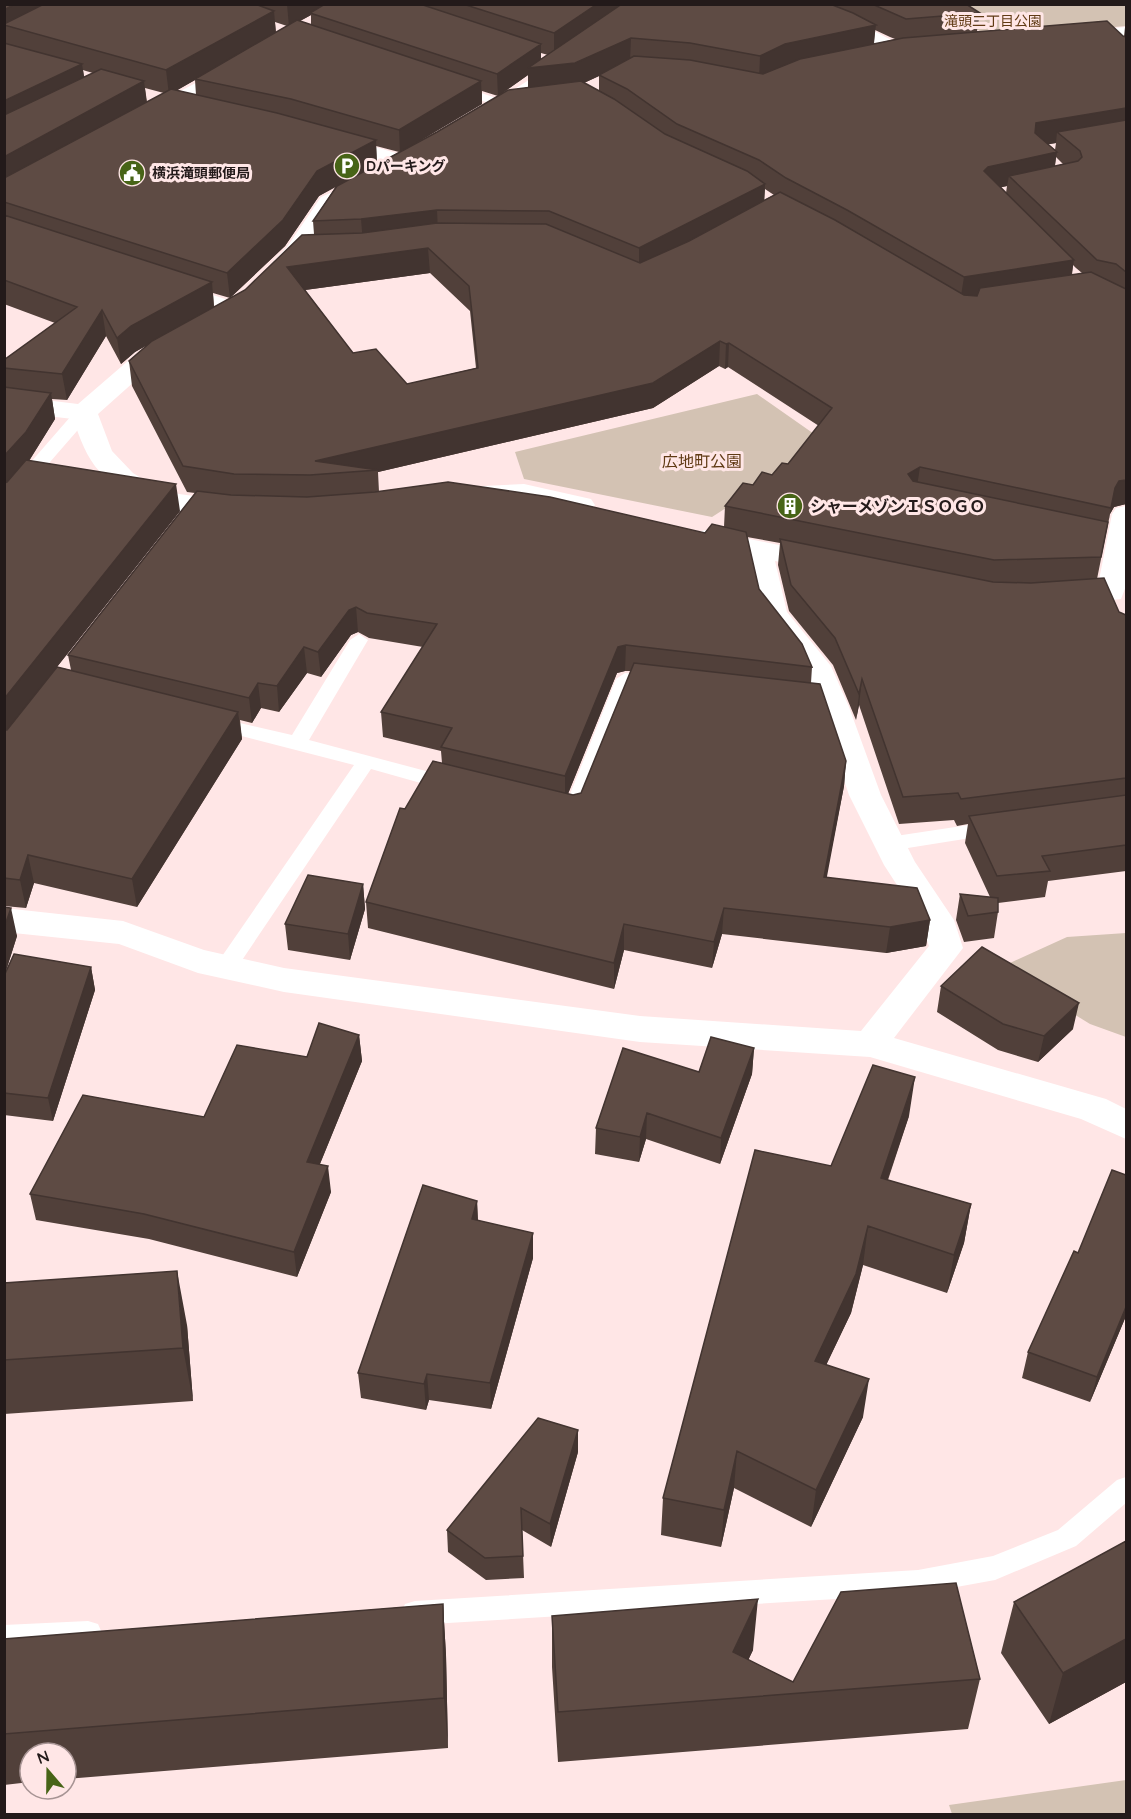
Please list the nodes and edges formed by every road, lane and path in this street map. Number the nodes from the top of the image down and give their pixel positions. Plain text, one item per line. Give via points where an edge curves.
1 (791, 4) edge
2 (1059, 38) edge
3 (1117, 38) edge
4 (923, 50) edge
5 (900, 52) junction
6 (253, 58) edge
7 (536, 58) edge
8 (868, 59) edge
9 (437, 82) edge
10 (138, 94) edge
11 (547, 99) edge
12 (171, 104) junction
13 (502, 104) junction
14 (203, 110) edge
15 (475, 120) edge
16 (130, 127) edge
17 (316, 137) edge
18 (171, 286) edge
19 (251, 294) junction
20 (216, 322) edge
21 (185, 338) edge
22 (4, 403) edge
23 (84, 412) junction
24 (441, 496) edge
25 (4, 504) edge
26 (251, 509) edge
27 (602, 510) edge
28 (1126, 514) edge
29 (679, 528) edge
30 (758, 549) junction
31 (851, 568) edge
32 (1111, 593) junction
33 (1037, 598) edge
34 (1123, 621) edge
35 (359, 640) dead end
36 (671, 684) edge
37 (194, 718) edge
38 (297, 743) junction
39 (367, 761) junction
40 (472, 789) edge
41 (550, 807) edge
42 (1015, 826) edge
43 (889, 844) junction
44 (4, 920) edge
45 (226, 967) junction
46 (870, 1044) junction
47 (1126, 1125) edge
48 (1126, 1488) edge
49 (384, 1615) edge
50 (111, 1632) edge
51 (4, 1638) edge

1 - 5 street
2 - 3 street
4 - 5 street
5 - 8 street
6 - 12 street
7 - 13 lane via 563,62
9 - 13 lane
10 - 12 street
11 - 13 street
12 - 14 street
12 - 16 street
13 - 15 street
17 - 19 street via 411,157 329,202 307,252
18 - 19 lane
19 - 20 street
21 - 23 street via 144,359
22 - 23 street
23 - 25 lane
23 - 26 street via 100,453 133,485 188,516
24 - 27 street via 524,492
28 - 32 street via 1110,542
29 - 30 street via 711,540
30 - 31 street
30 - 43 street via 773,613 816,666 821,702
32 - 33 street
32 - 34 street
35 - 38 lane
36 - 41 lane via 625,679 573,812
37 - 38 lane
38 - 39 lane
39 - 40 lane
39 - 45 lane
42 - 43 lane
43 - 46 street via 937,920 946,948
44 - 45 street via 123,933 198,961
45 - 46 street via 284,980 640,1029
46 - 47 street via 1093,1109
48 - 49 lane via 1067,1538 995,1568 918,1582
50 - 51 lane

